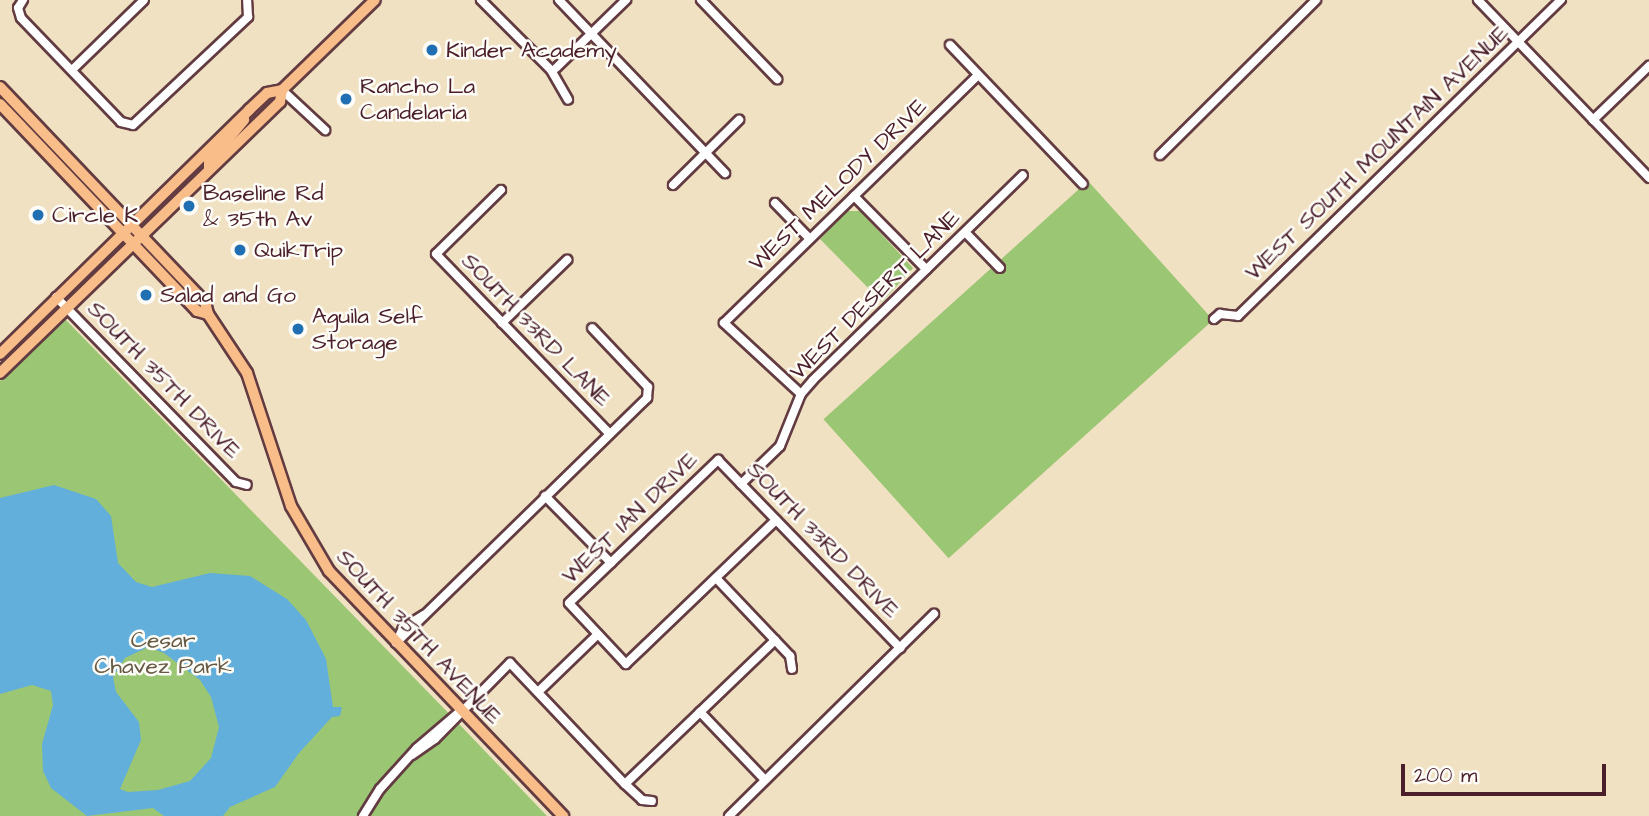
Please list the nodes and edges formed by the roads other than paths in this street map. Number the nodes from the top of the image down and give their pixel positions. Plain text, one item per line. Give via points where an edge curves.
1 (144, 0) edge
2 (375, 0) edge
3 (481, 0) edge
4 (559, 0) edge
5 (626, 0) edge
6 (701, 0) edge
7 (1316, 0) edge
8 (1478, 0) edge
9 (1561, 0) edge
10 (249, 3) edge
11 (21, 4) edge
12 (591, 34) junction
13 (1517, 41) junction
14 (950, 45) dead end
15 (1649, 65) edge
16 (556, 68) dead end
17 (72, 70) junction
18 (978, 75) junction
19 (777, 79) dead end
20 (0, 87) edge
21 (282, 90) junction
22 (568, 99) dead end
23 (13, 100) junction
24 (2, 106) edge
25 (249, 110) junction
26 (739, 120) dead end
27 (1593, 120) junction
28 (325, 130) dead end
29 (705, 153) junction
30 (1160, 155) dead end
31 (209, 170) junction
32 (725, 173) dead end
33 (1023, 175) dead end
34 (1649, 178) edge
35 (1083, 184) dead end
36 (673, 185) dead end
37 (501, 190) dead end
38 (854, 195) junction
39 (775, 202) dead end
40 (127, 228) junction
41 (965, 232) junction
42 (810, 239) junction
43 (138, 240) junction
44 (567, 260) dead end
45 (1000, 268) dead end
46 (926, 269) junction
47 (56, 297) junction
48 (67, 308) junction
49 (1214, 319) dead end
50 (502, 323) junction
51 (593, 328) dead end
52 (0, 354) edge
53 (0, 373) edge
54 (801, 394) junction
55 (609, 433) junction
56 (718, 460) joint
57 (741, 484) junction
58 (247, 485) dead end
59 (545, 496) junction
60 (776, 520) junction
61 (611, 563) junction
62 (716, 578) junction
63 (934, 614) dead end
64 (598, 634) junction
65 (775, 640) junction
66 (396, 643) junction
67 (900, 648) junction
68 (792, 668) dead end
69 (538, 692) junction
70 (461, 712) junction
71 (699, 712) junction
72 (765, 780) junction
73 (625, 784) junction
74 (652, 801) dead end
75 (363, 816) edge
76 (563, 816) edge
77 (729, 816) edge

1 - 17 street
2 - 21 main road
3 - 22 street via 551,70
4 - 12 street
5 - 12 street
6 - 19 street
7 - 30 street
8 - 13 street
9 - 13 street, WEST SOUTH MOUNTAIN AVENUE
10 - 17 street via 248,17 133,125 121,122
11 - 17 street via 21,18
12 - 16 street
12 - 29 street
13 - 27 street
13 - 49 street, WEST SOUTH MOUNTAIN AVENUE via 1238,316 1220,314
14 - 18 street
15 - 27 street
18 - 35 street
18 - 38 street, WEST MELODY DRIVE
20 - 23 main road, SOUTH 35TH AVENUE
21 - 25 main road via 267,93
21 - 28 street
21 - 31 main road via 280,102
23 - 24 main road
23 - 40 main road, SOUTH 35TH AVENUE
24 - 40 main road, SOUTH 35TH AVENUE
25 - 31 main road via 209,162
25 - 40 main road
26 - 29 street
27 - 34 street
29 - 32 street
29 - 36 street
31 - 43 main road
33 - 41 street, WEST DESERT LANE
37 - 50 street, SOUTH 33RD LANE via 436,254
38 - 42 street, WEST MELODY DRIVE
38 - 46 street
39 - 42 street
40 - 43 main road, SOUTH 35TH AVENUE
40 - 47 main road
41 - 45 street
41 - 46 street, WEST DESERT LANE
42 - 54 street, WEST MELODY DRIVE via 724,323
43 - 48 main road
43 - 66 main road, SOUTH 35TH AVENUE via 197,311 208,314 247,373 291,506 313,549
44 - 50 street
46 - 54 street, WEST DESERT LANE
47 - 48 street, SOUTH 35TH DRIVE
47 - 52 main road
48 - 53 main road
48 - 58 street, SOUTH 35TH DRIVE via 236,482
50 - 55 street, SOUTH 33RD LANE
51 - 55 street via 649,394
54 - 57 street, WEST DESERT LANE via 780,446
55 - 59 street
56 - 57 street, SOUTH 33RD DRIVE
56 - 61 street, WEST IAN DRIVE
57 - 60 street, SOUTH 33RD DRIVE
59 - 61 street
59 - 66 street via 424,615 401,630
60 - 62 street
60 - 67 street, SOUTH 33RD DRIVE
61 - 64 street, WEST IAN DRIVE via 569,603
62 - 64 street via 626,664
62 - 65 street
63 - 67 street
64 - 69 street
65 - 68 street via 790,656
65 - 71 street
66 - 70 main road, SOUTH 35TH AVENUE
67 - 72 street
69 - 70 street via 510,663
69 - 73 street
70 - 75 street via 412,755 380,789
70 - 76 main road, SOUTH 35TH AVENUE
71 - 72 street
71 - 73 street
72 - 77 street
73 - 74 street via 642,800

